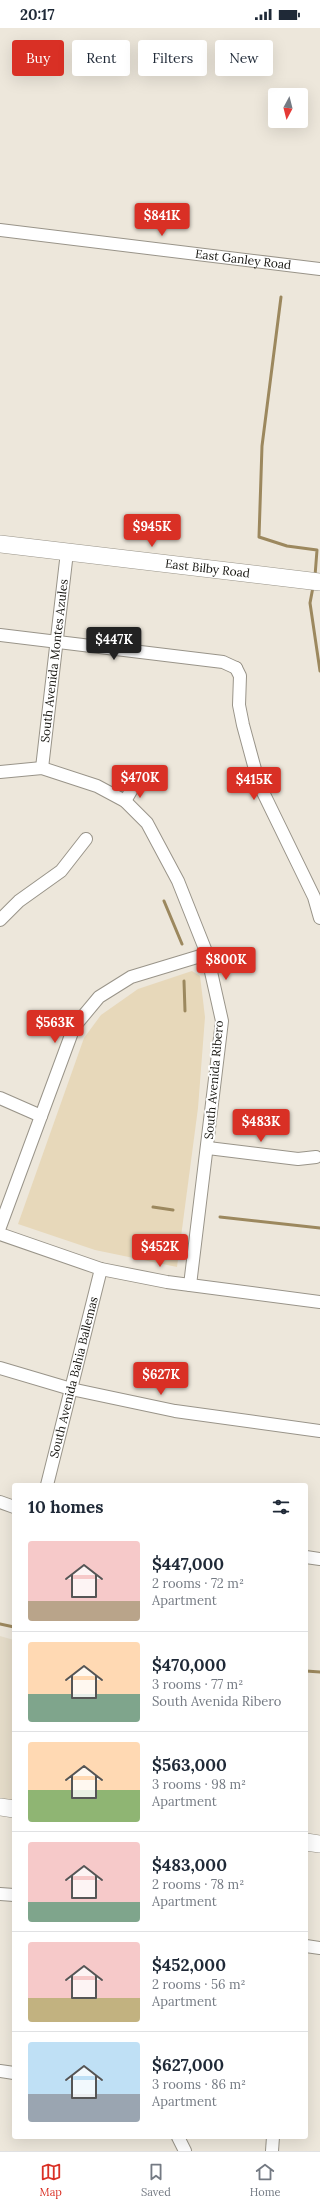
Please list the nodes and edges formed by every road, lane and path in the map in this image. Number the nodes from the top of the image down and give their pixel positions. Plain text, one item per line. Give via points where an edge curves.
1 (0, 230) edge
2 (320, 269) edge
3 (0, 544) edge
4 (67, 552) junction
5 (320, 582) edge
6 (0, 635) edge
7 (57, 642) junction
8 (42, 768) junction
9 (0, 772) edge
10 (135, 784) dead end
11 (125, 801) junction
12 (86, 839) dead end
13 (320, 918) edge
14 (0, 920) edge
15 (207, 954) junction
16 (0, 1098) edge
17 (41, 1116) junction
18 (208, 1148) junction
19 (319, 1158) edge
20 (0, 1227) edge
21 (0, 1234) edge
22 (101, 1269) junction
23 (190, 1285) junction
24 (320, 1302) edge
25 (0, 1368) edge
26 (71, 1389) junction
27 (320, 1431) edge
28 (48, 1483) edge
29 (0, 1502) edge
30 (12, 1506) edge
31 (308, 1557) edge
32 (320, 1559) edge
33 (0, 1807) edge
34 (12, 1808) edge
35 (308, 1842) edge
36 (320, 1844) edge
37 (0, 1894) edge
38 (12, 1895) edge
39 (308, 1946) edge
40 (320, 1948) edge
41 (0, 2071) edge
42 (12, 2073) edge
43 (179, 2139) edge
44 (273, 2139) edge
45 (186, 2151) edge
46 (272, 2151) edge

1 - 2 street, East Ganley Road
3 - 4 street, East Bilby Road
4 - 5 street, East Bilby Road
4 - 7 street, South Avenida Montes Azules
6 - 7 street
7 - 8 street, South Avenida Montes Azules
7 - 13 street via 240,666 239,705 259,784 314,897
8 - 9 street
8 - 11 street, South Avenida Ribero via 97,786
10 - 11 street
11 - 15 street, South Avenida Ribero via 147,823 178,881
12 - 14 street via 60,871 19,901
15 - 17 street via 131,977 99,997 74,1027
15 - 18 street, South Avenida Ribero via 222,1021
16 - 17 street
17 - 20 street
18 - 19 street via 298,1159
18 - 23 street, South Avenida Ribero
21 - 22 street
22 - 23 street
22 - 26 street, South Avenida Bahia Ballemas
23 - 24 street
25 - 26 street
26 - 27 street via 175,1411
26 - 28 street, South Avenida Bahia Ballemas
29 - 30 street
31 - 32 street
33 - 34 street
35 - 36 street
37 - 38 street
39 - 40 street
41 - 42 street
43 - 45 street
44 - 46 street

